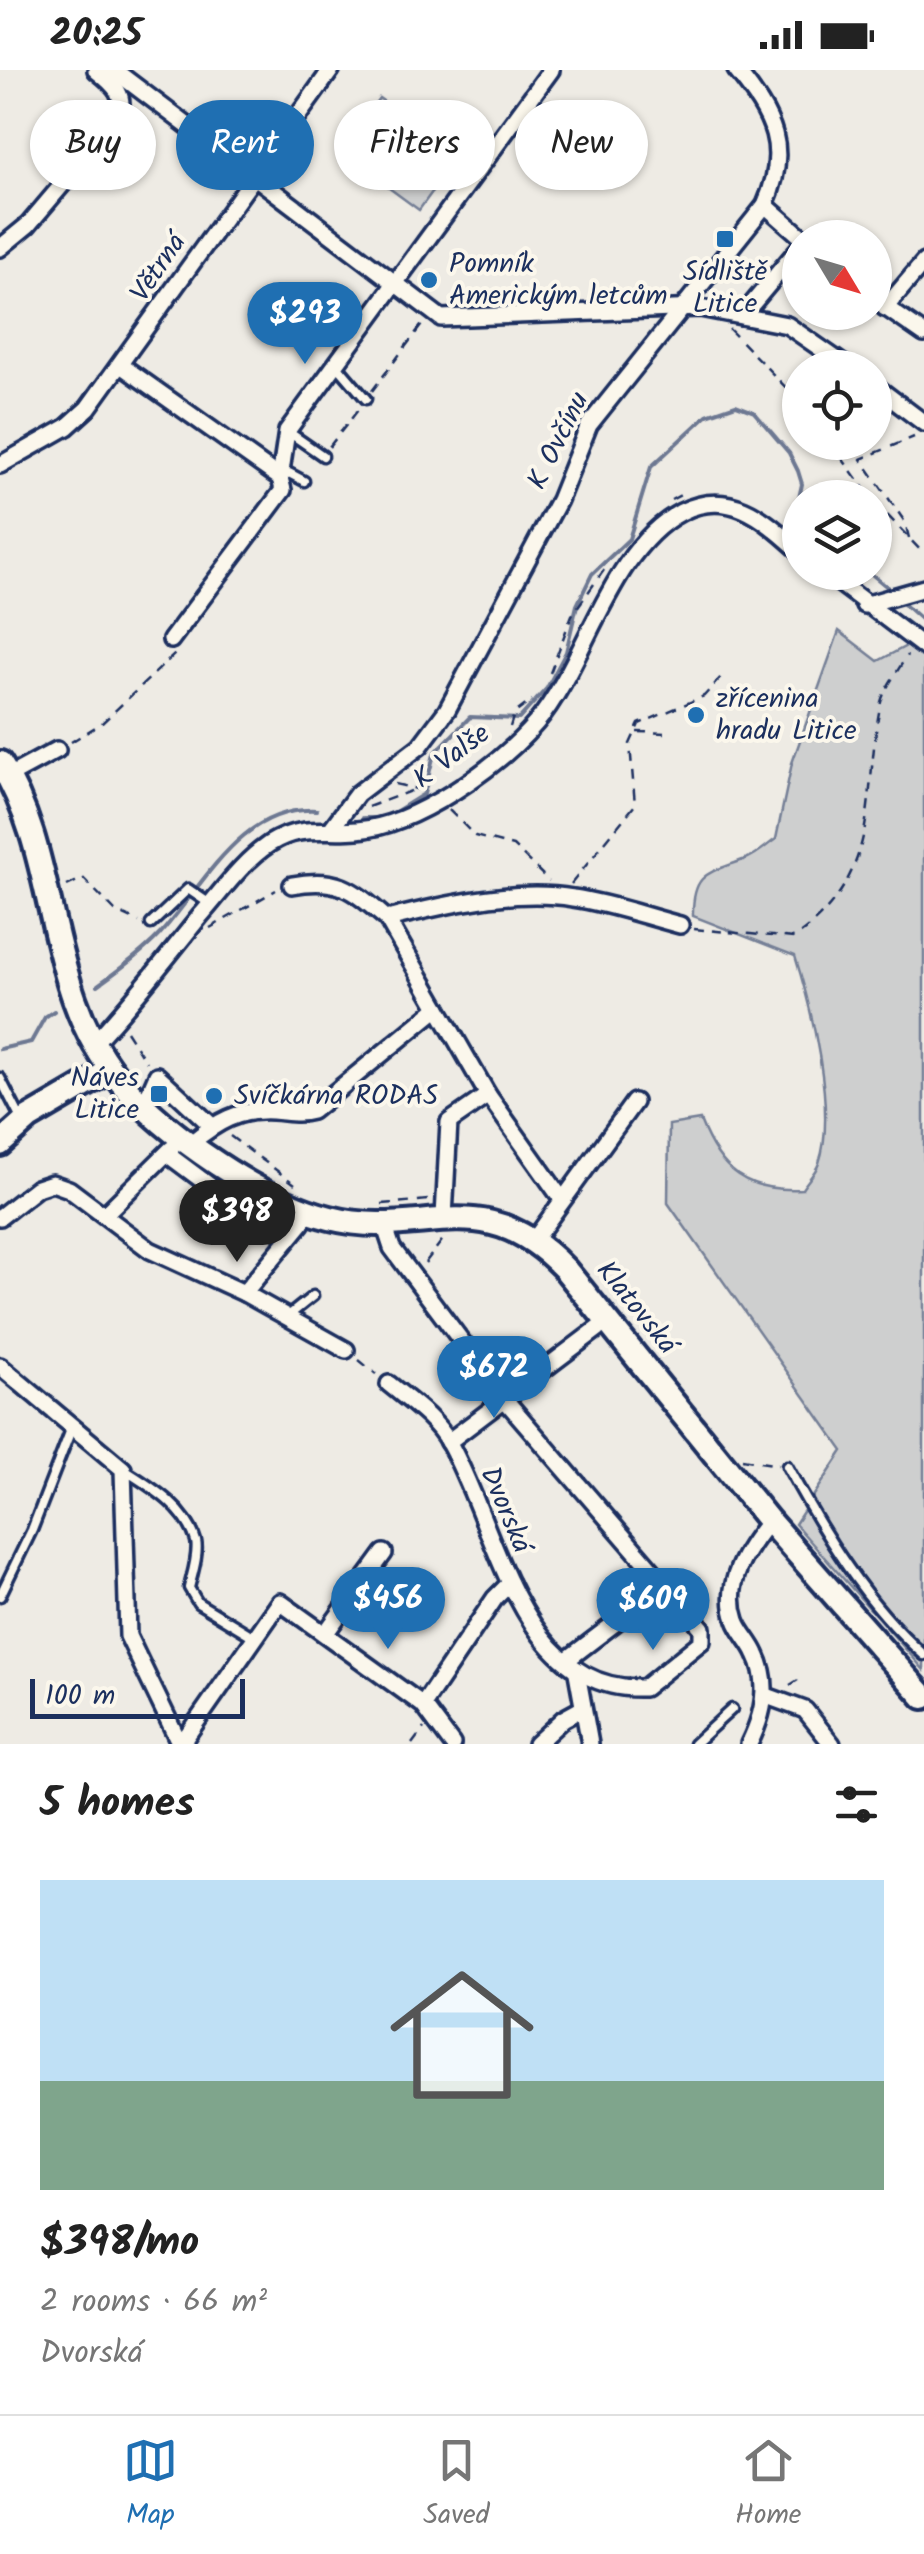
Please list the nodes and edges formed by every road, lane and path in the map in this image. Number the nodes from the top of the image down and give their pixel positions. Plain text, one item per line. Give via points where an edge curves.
1 (96, 70) edge
2 (114, 70) edge
3 (331, 70) edge
4 (550, 70) edge
5 (736, 70) edge
6 (309, 100) edge
7 (176, 118) edge
8 (242, 190) edge
9 (271, 190) edge
10 (765, 205) junction
11 (782, 220) edge
12 (0, 248) edge
13 (924, 262) edge
14 (782, 269) edge
15 (394, 283) junction
16 (892, 293) edge
17 (682, 307) junction
18 (892, 312) edge
19 (742, 316) junction
20 (724, 325) dead end
21 (924, 334) edge
22 (823, 350) edge
23 (336, 364) junction
24 (122, 366) junction
25 (782, 378) edge
26 (892, 399) edge
27 (366, 400) dead end
28 (924, 423) edge
29 (287, 431) junction
30 (924, 431) edge
31 (322, 456) dead end
32 (0, 465) edge
33 (280, 478) junction
34 (304, 482) dead end
35 (892, 521) edge
36 (782, 536) edge
37 (908, 538) junction
38 (924, 554) edge
39 (924, 588) edge
40 (846, 590) edge
41 (584, 600) dead end
42 (864, 605) junction
43 (171, 640) dead end
44 (920, 644) edge
45 (722, 676) dead end
46 (547, 678) dead end
47 (535, 699) dead end
48 (522, 726) dead end
49 (510, 727) dead end
50 (635, 732) junction
51 (668, 733) dead end
52 (508, 738) dead end
53 (57, 750) dead end
54 (4, 770) edge
55 (400, 784) dead end
56 (446, 808) dead end
57 (342, 812) junction
58 (331, 829) junction
59 (292, 886) joint
60 (59, 891) dead end
61 (556, 897) junction
62 (206, 901) junction
63 (387, 919) junction
64 (151, 924) joint
65 (193, 925) junction
66 (680, 927) joint
67 (438, 1008) junction
68 (116, 1020) junction
69 (94, 1044) junction
70 (111, 1070) junction
71 (156, 1075) junction
72 (0, 1078) edge
73 (488, 1095) junction
74 (634, 1102) dead end
75 (144, 1105) junction
76 (24, 1123) junction
77 (212, 1126) junction
78 (0, 1144) edge
79 (181, 1144) junction
80 (561, 1198) junction
81 (307, 1210) junction
82 (106, 1213) junction
83 (0, 1217) edge
84 (384, 1221) junction
85 (447, 1223) junction
86 (289, 1234) junction
87 (534, 1240) junction
88 (414, 1278) junction
89 (244, 1293) junction
90 (313, 1296) dead end
91 (288, 1316) junction
92 (608, 1321) junction
93 (346, 1350) joint
94 (0, 1366) edge
95 (389, 1384) joint
96 (507, 1402) junction
97 (72, 1427) junction
98 (448, 1442) junction
99 (708, 1445) junction
100 (787, 1466) joint
101 (123, 1469) junction
102 (769, 1521) junction
103 (384, 1553) dead end
104 (510, 1583) junction
105 (665, 1584) junction
106 (0, 1596) edge
107 (325, 1634) junction
108 (256, 1638) junction
109 (924, 1656) edge
110 (573, 1666) junction
111 (798, 1680) dead end
112 (790, 1684) dead end
113 (764, 1695) junction
114 (924, 1697) edge
115 (423, 1705) junction
116 (583, 1708) junction
117 (732, 1709) dead end
118 (181, 1744) edge
119 (452, 1744) edge
120 (536, 1744) edge
121 (590, 1744) edge
122 (694, 1744) edge
123 (748, 1744) edge
124 (832, 1744) edge

1 - 12 street via 120,93 117,120 28,225
2 - 7 street
3 - 6 street, Větrná
4 - 15 street
5 - 10 street, K Ovčínu via 778,140 779,173
8 - 24 street, Větrná
9 - 15 street
10 - 11 street
10 - 17 street, K Ovčínu
13 - 16 street
14 - 19 street
15 - 17 street via 442,318
15 - 23 street
17 - 19 street
17 - 57 street, K Ovčínu via 589,425 558,500 447,710 420,746
18 - 21 street
19 - 22 street via 787,325
20 - 25 path
23 - 27 lane
23 - 29 street
24 - 32 street, Větrná via 76,420
24 - 33 street
26 - 28 street
29 - 31 lane
29 - 33 street
30 - 37 path via 862,459 905,522
33 - 34 lane via 289,474
33 - 43 street via 283,490 265,524
35 - 37 path
36 - 58 street, K Valše via 734,502 679,513 638,554 536,723 470,780 412,818
37 - 38 path
39 - 42 street
40 - 42 street
41 - 46 path
42 - 44 street
44 - 66 path via 882,698 856,863 827,914 794,938
45 - 50 path via 704,696 662,710
47 - 49 path via 514,714
48 - 52 path
50 - 51 path
50 - 61 path via 635,805 581,876
53 - 54 street
54 - 69 main road, Klatovská via 33,844 68,984
55 - 57 path via 419,788 383,805
56 - 61 path via 475,836 520,852 547,876
57 - 58 street, K Ovčínu
58 - 62 street, K Valše via 304,828 269,844
59 - 63 street via 348,886
59 - 65 path via 252,901 203,932
60 - 64 path via 83,878 115,911
61 - 63 street via 430,908
61 - 66 street
62 - 64 lane via 192,888
62 - 65 street, K Valše
63 - 67 street
65 - 68 street, K Valše
67 - 73 street
67 - 77 street via 312,1111 238,1113
68 - 69 street, K Valše
68 - 71 path
69 - 70 main road, Klatovská
70 - 75 main road, Klatovská
70 - 76 main road
71 - 75 street
71 - 77 street
72 - 76 lane
73 - 80 street
73 - 85 street via 450,1122
74 - 80 street
75 - 79 main road, Klatovská
76 - 78 main road
77 - 79 street
79 - 81 main road, Klatovská
79 - 82 street
79 - 86 street via 230,1202
80 - 87 street
81 - 84 main road, Klatovská
81 - 86 street
82 - 83 street via 52,1183
82 - 89 street via 150,1250
84 - 85 main road, Klatovská
84 - 88 street via 392,1248
85 - 87 main road, Klatovská via 492,1222
85 - 88 path
86 - 89 street
87 - 92 main road, Klatovská
88 - 96 street
89 - 91 street
90 - 91 lane
91 - 93 street
92 - 96 street
92 - 99 main road, Klatovská
93 - 95 path
94 - 97 street
95 - 98 street, Dvorská
96 - 98 street
96 - 105 street
97 - 101 street
97 - 106 lane
98 - 104 street, Dvorská
99 - 100 path via 757,1464
99 - 102 main road, Klatovská
100 - 109 lane via 862,1586
101 - 108 lane via 182,1516 197,1544 189,1588 198,1602
101 - 118 street via 128,1636
102 - 113 street via 746,1552 732,1591
102 - 114 main road, Klatovská
103 - 107 street
104 - 110 street, Dvorská via 549,1646
104 - 115 street, Dvorská
105 - 110 street
105 - 110 street via 705,1634 696,1648 644,1688 592,1682
107 - 108 street via 280,1602
107 - 115 street
108 - 118 street
110 - 116 street
111 - 112 path
113 - 123 street
113 - 124 street via 805,1710
115 - 119 street
116 - 120 street
116 - 121 street
117 - 122 lane

